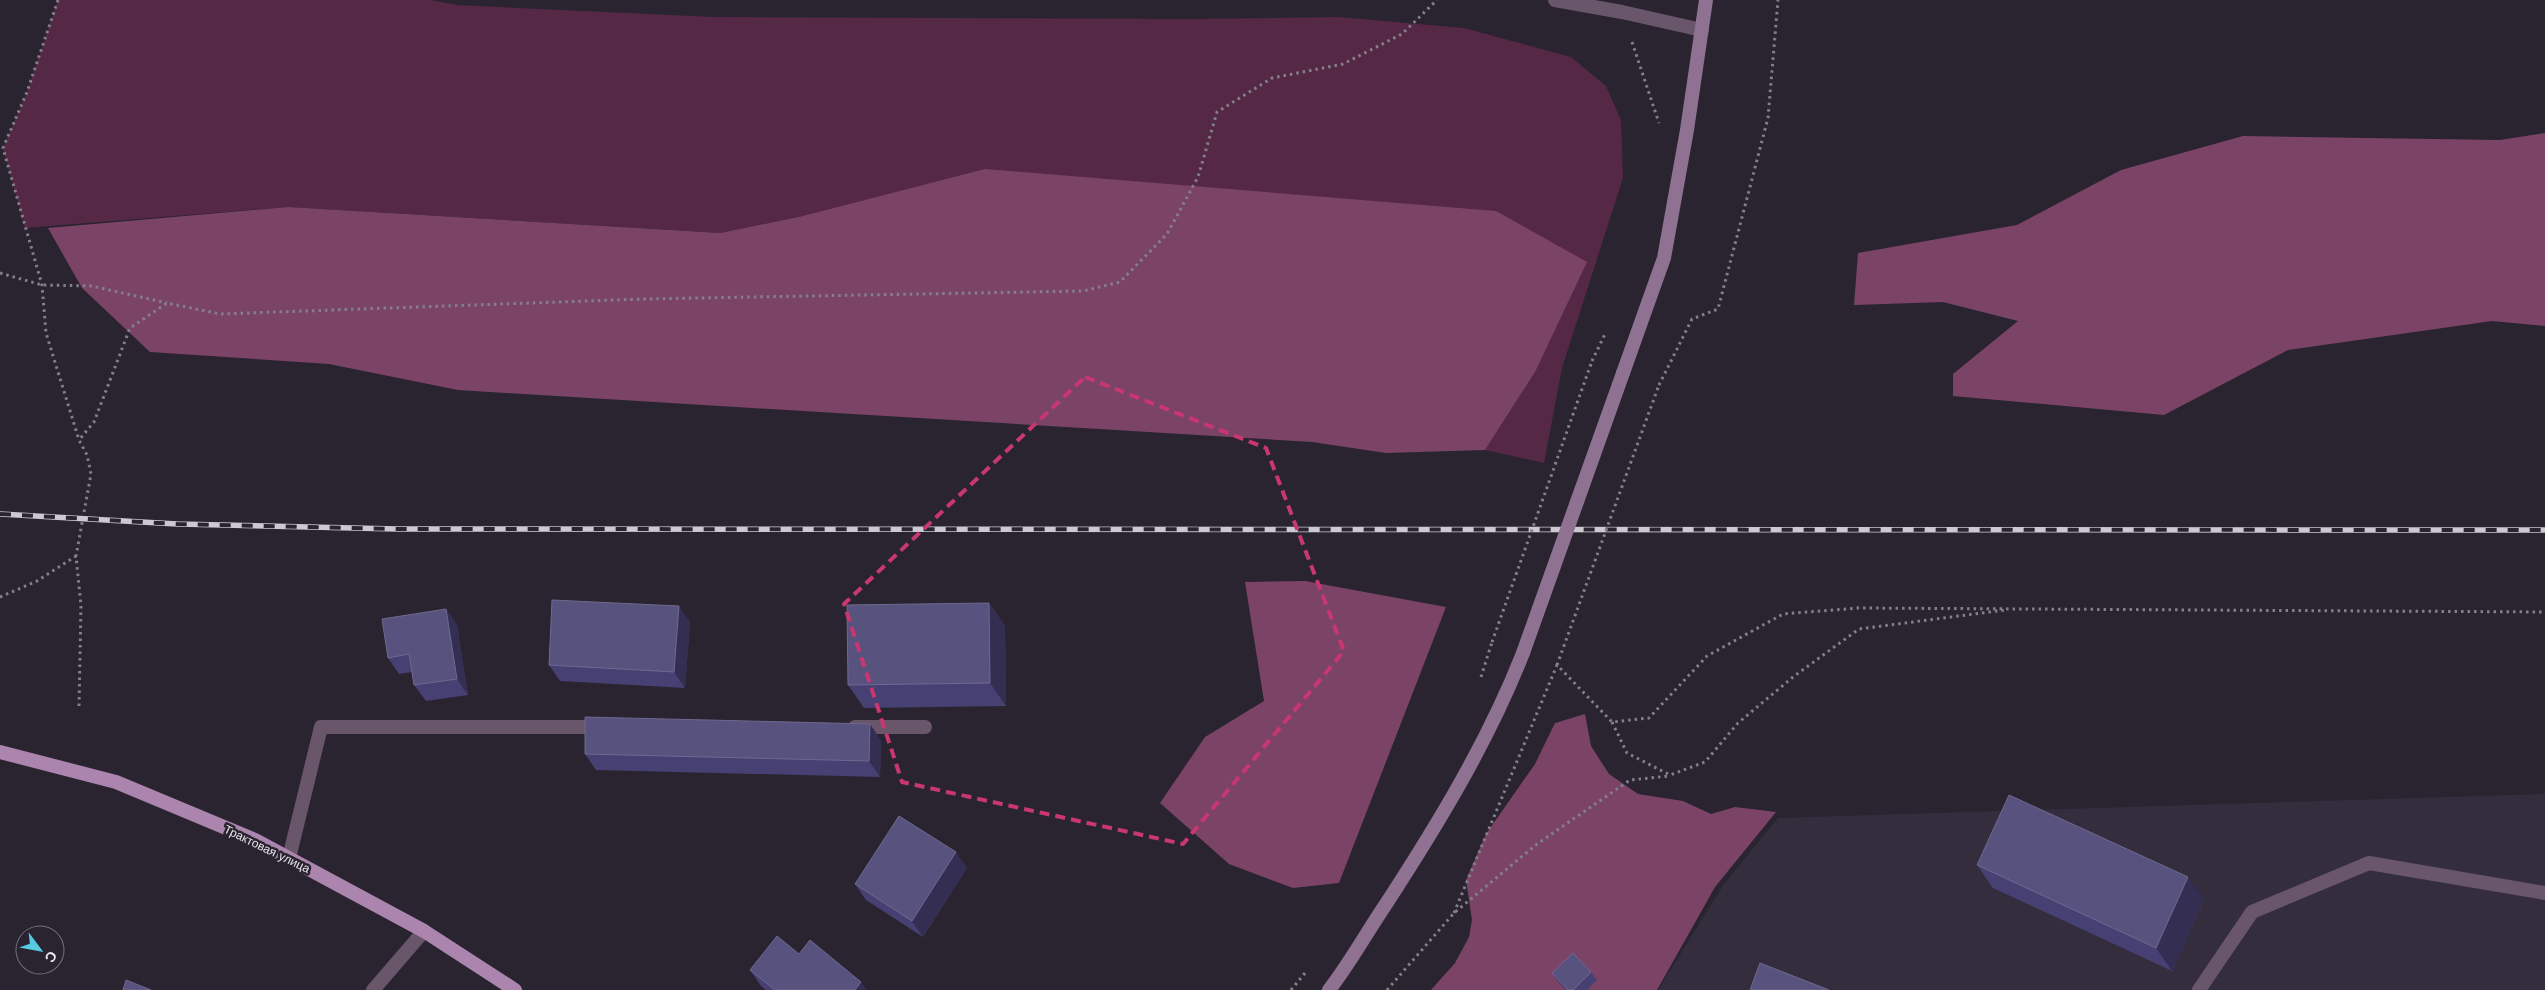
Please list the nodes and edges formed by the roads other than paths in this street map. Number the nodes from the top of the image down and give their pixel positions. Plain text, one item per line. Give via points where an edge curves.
1 (1555, 0) edge
2 (1706, 0) edge
3 (1702, 30) junction
4 (618, 727) edge
5 (836, 727) edge
6 (925, 727) dead end
7 (0, 752) edge
8 (289, 858) junction
9 (2545, 893) edge
10 (424, 931) junction
11 (373, 990) edge
12 (514, 990) edge
13 (1329, 990) edge
14 (2199, 990) edge

1 - 3 street
2 - 3 main road
3 - 13 main road, bridge via 1664,258 1524,653 1479,748 1420,852
4 - 8 street via 321,728
5 - 6 street
7 - 8 main road, Трактовая улица via 116,782 255,840
8 - 10 main road, Трактовая улица
9 - 14 street via 2369,863 2252,912
10 - 11 street
10 - 12 main road, Трактовая улица

